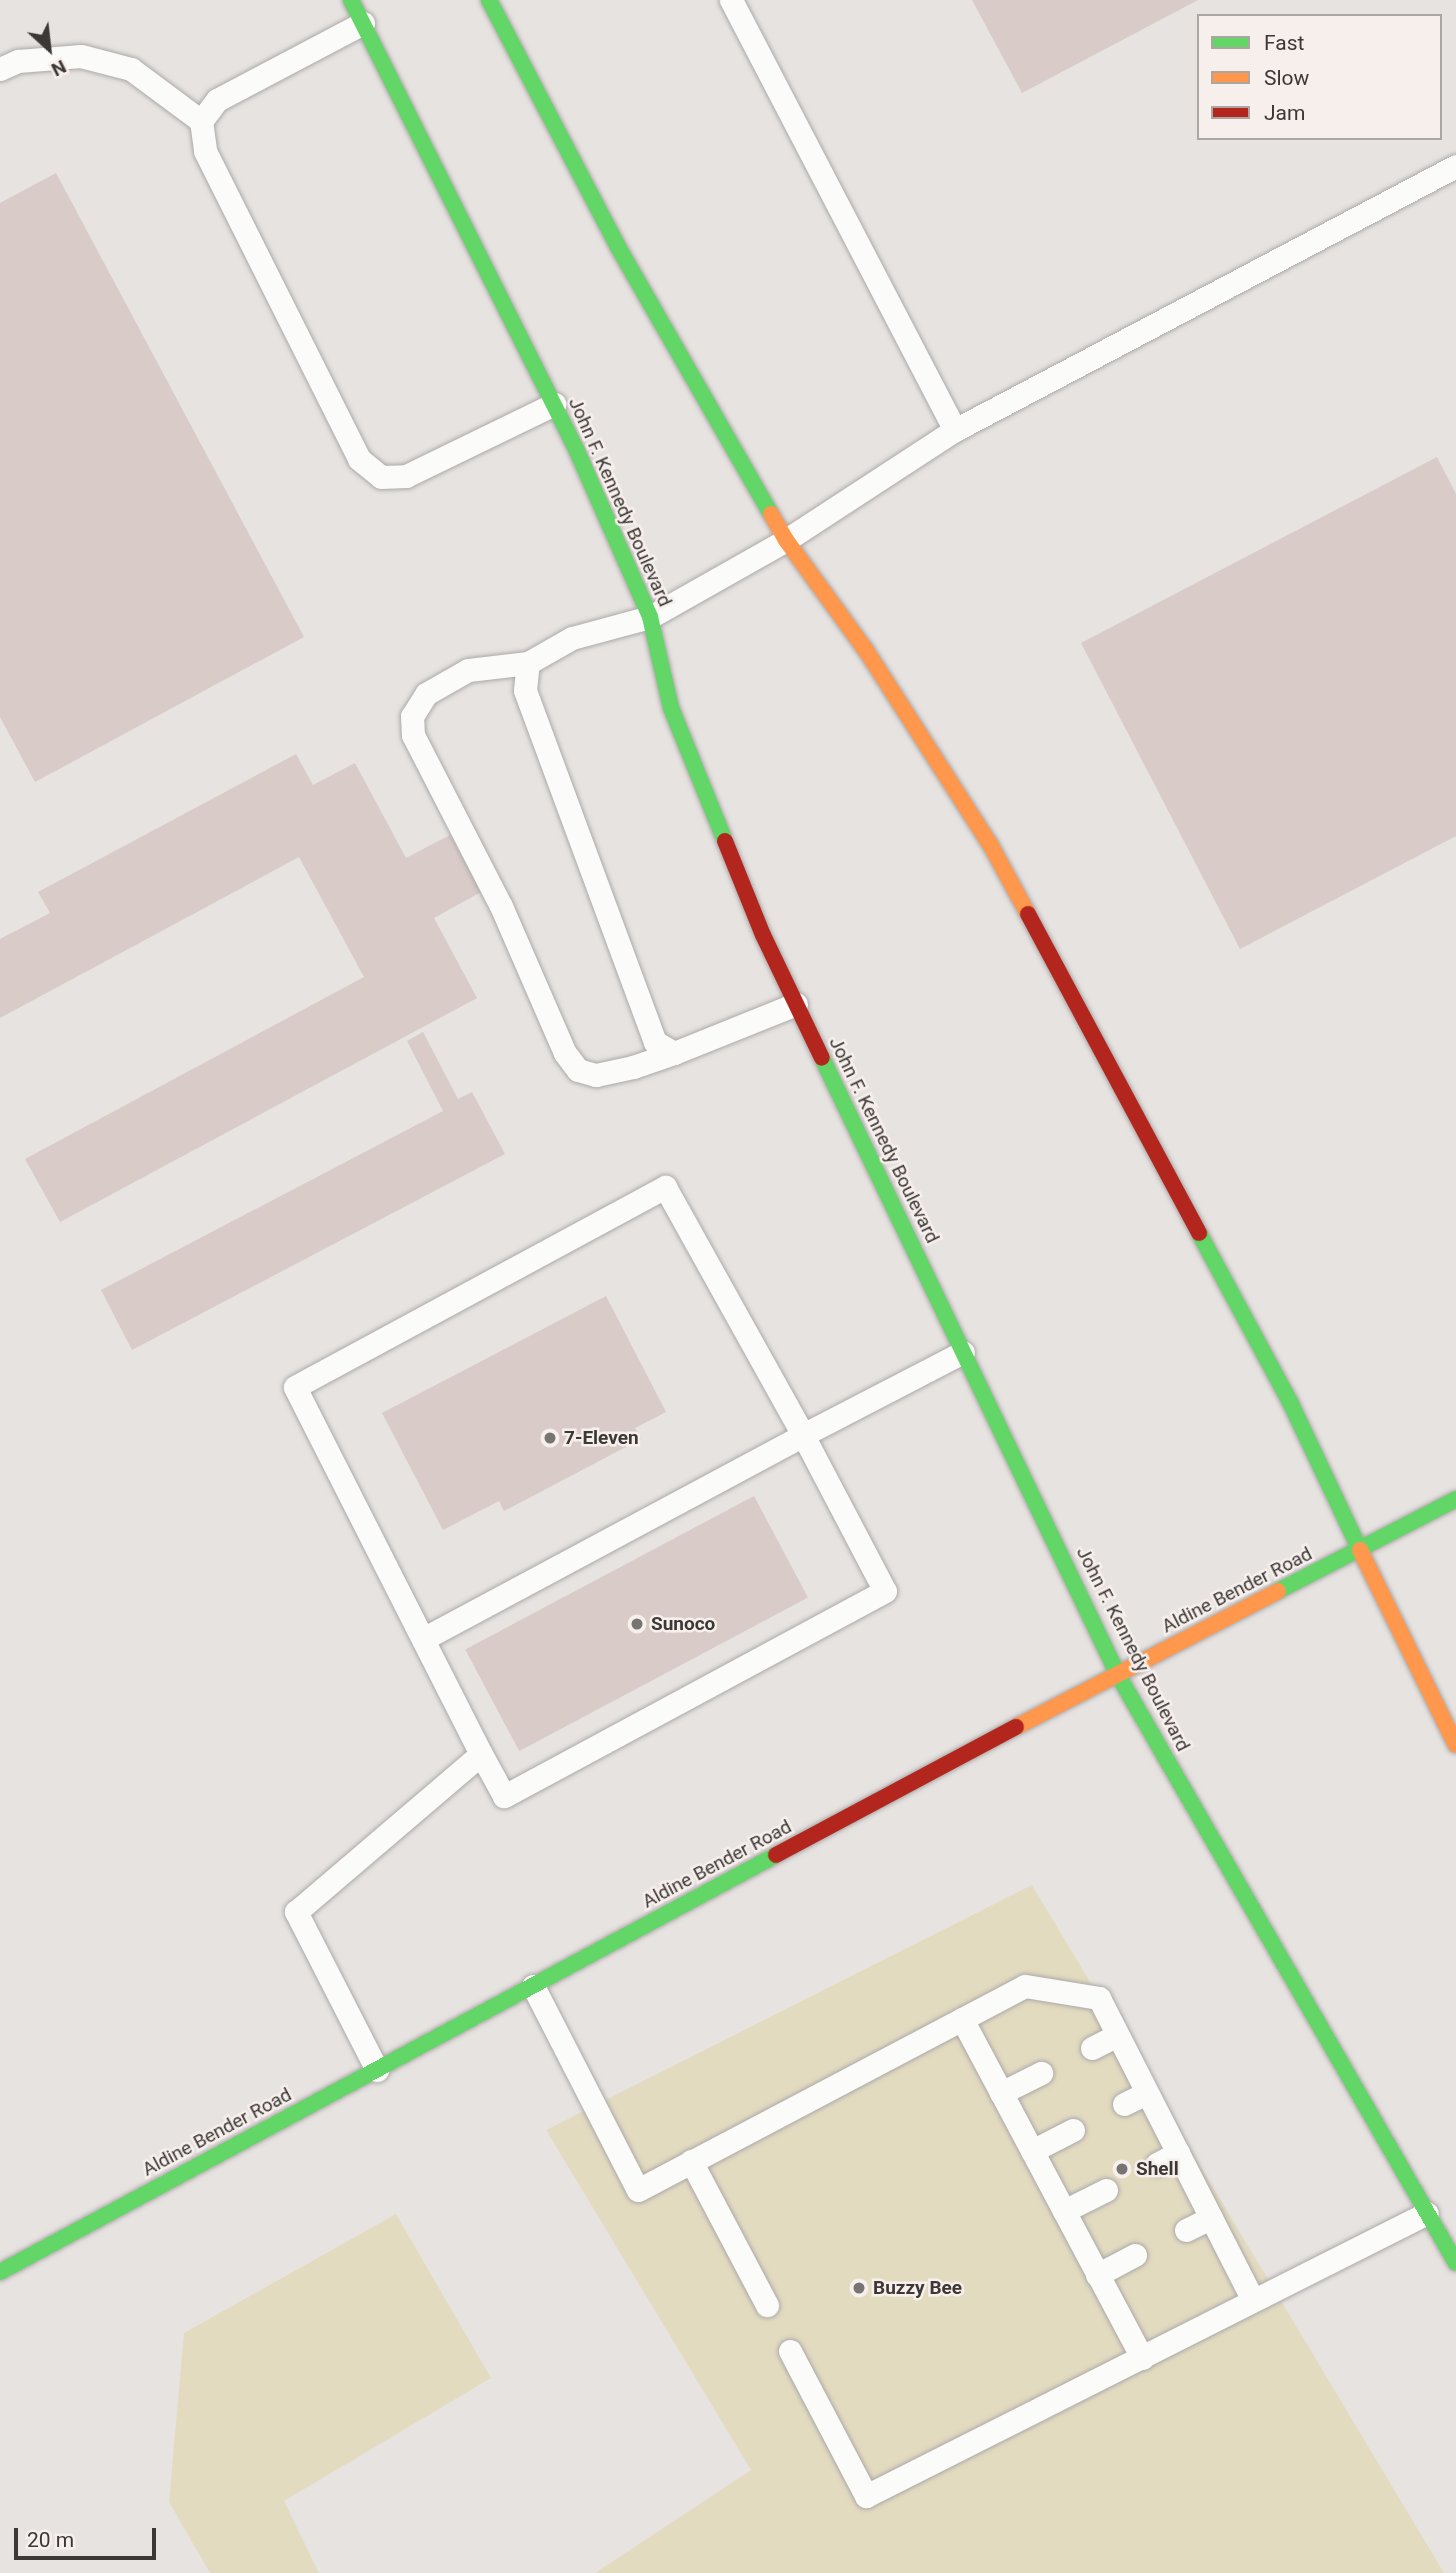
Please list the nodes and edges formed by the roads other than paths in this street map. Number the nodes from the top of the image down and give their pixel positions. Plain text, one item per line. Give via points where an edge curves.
1 (351, 0) edge
2 (489, 0) edge
3 (731, 0) edge
4 (363, 23) junction
5 (0, 69) edge
6 (201, 121) junction
7 (1456, 166) edge
8 (554, 404) junction
9 (955, 430) junction
10 (786, 540) junction
11 (650, 617) junction
12 (528, 663) junction
13 (796, 1004) junction
14 (674, 1053) junction
15 (963, 1352) junction
16 (803, 1435) junction
17 (1456, 1499) edge
18 (1360, 1550) junction
19 (423, 1639) junction
20 (1118, 1675) junction
21 (1456, 1745) edge
22 (481, 1754) junction
23 (533, 1986) junction
24 (962, 2019) junction
25 (1117, 2035) junction
26 (1092, 2048) dead end
27 (377, 2070) junction
28 (1041, 2073) dead end
29 (1147, 2092) junction
30 (1001, 2093) junction
31 (1124, 2104) dead end
32 (1073, 2130) dead end
33 (1032, 2151) junction
34 (1178, 2153) junction
35 (691, 2161) junction
36 (1157, 2164) dead end
37 (1106, 2190) dead end
38 (1064, 2211) junction
39 (1427, 2213) junction
40 (1211, 2218) junction
41 (1186, 2230) dead end
42 (1135, 2255) dead end
43 (1456, 2263) edge
44 (0, 2272) edge
45 (1097, 2275) junction
46 (1253, 2300) junction
47 (767, 2305) dead end
48 (790, 2351) dead end
49 (1142, 2358) junction

1 - 4 main road, John F. Kennedy Boulevard
2 - 10 main road via 618,247
3 - 9 lane
4 - 6 lane via 217,100
4 - 8 main road, John F. Kennedy Boulevard
5 - 6 lane via 18,61 81,56 131,69
6 - 8 lane via 205,151 359,459 381,477 406,476
7 - 9 lane
8 - 11 main road, John F. Kennedy Boulevard
9 - 10 lane
10 - 11 lane
10 - 18 main road via 867,652 990,844 1290,1402
11 - 12 lane via 572,638
11 - 13 main road, John F. Kennedy Boulevard via 671,708 763,935
12 - 14 lane via 525,690 655,1042
12 - 14 lane via 468,670 426,694 412,716 413,736 501,906 565,1053 578,1070 596,1075
13 - 14 lane
13 - 15 main road, John F. Kennedy Boulevard
15 - 16 lane
15 - 20 main road, John F. Kennedy Boulevard
16 - 19 lane
16 - 19 lane via 664,1187 295,1387
16 - 22 lane via 885,1591 504,1796
17 - 18 main road, Aldine Bender Road
18 - 20 main road, Aldine Bender Road
18 - 21 main road
19 - 22 lane
20 - 23 main road, Aldine Bender Road
20 - 39 main road, John F. Kennedy Boulevard
22 - 27 lane via 296,1912
23 - 27 main road, Aldine Bender Road
23 - 35 lane via 638,2190
24 - 25 lane via 1025,1986 1098,1998
24 - 30 lane
24 - 35 lane
25 - 26 lane
25 - 29 lane
27 - 44 main road, Aldine Bender Road
28 - 30 lane
29 - 31 lane
29 - 34 lane
30 - 33 lane
32 - 33 lane
33 - 38 lane
34 - 36 lane
34 - 40 lane
35 - 47 lane
37 - 38 lane
38 - 45 lane
39 - 43 main road, John F. Kennedy Boulevard
39 - 46 lane
40 - 41 lane
40 - 46 lane
42 - 45 lane
45 - 49 lane
46 - 49 lane
48 - 49 lane via 866,2496

